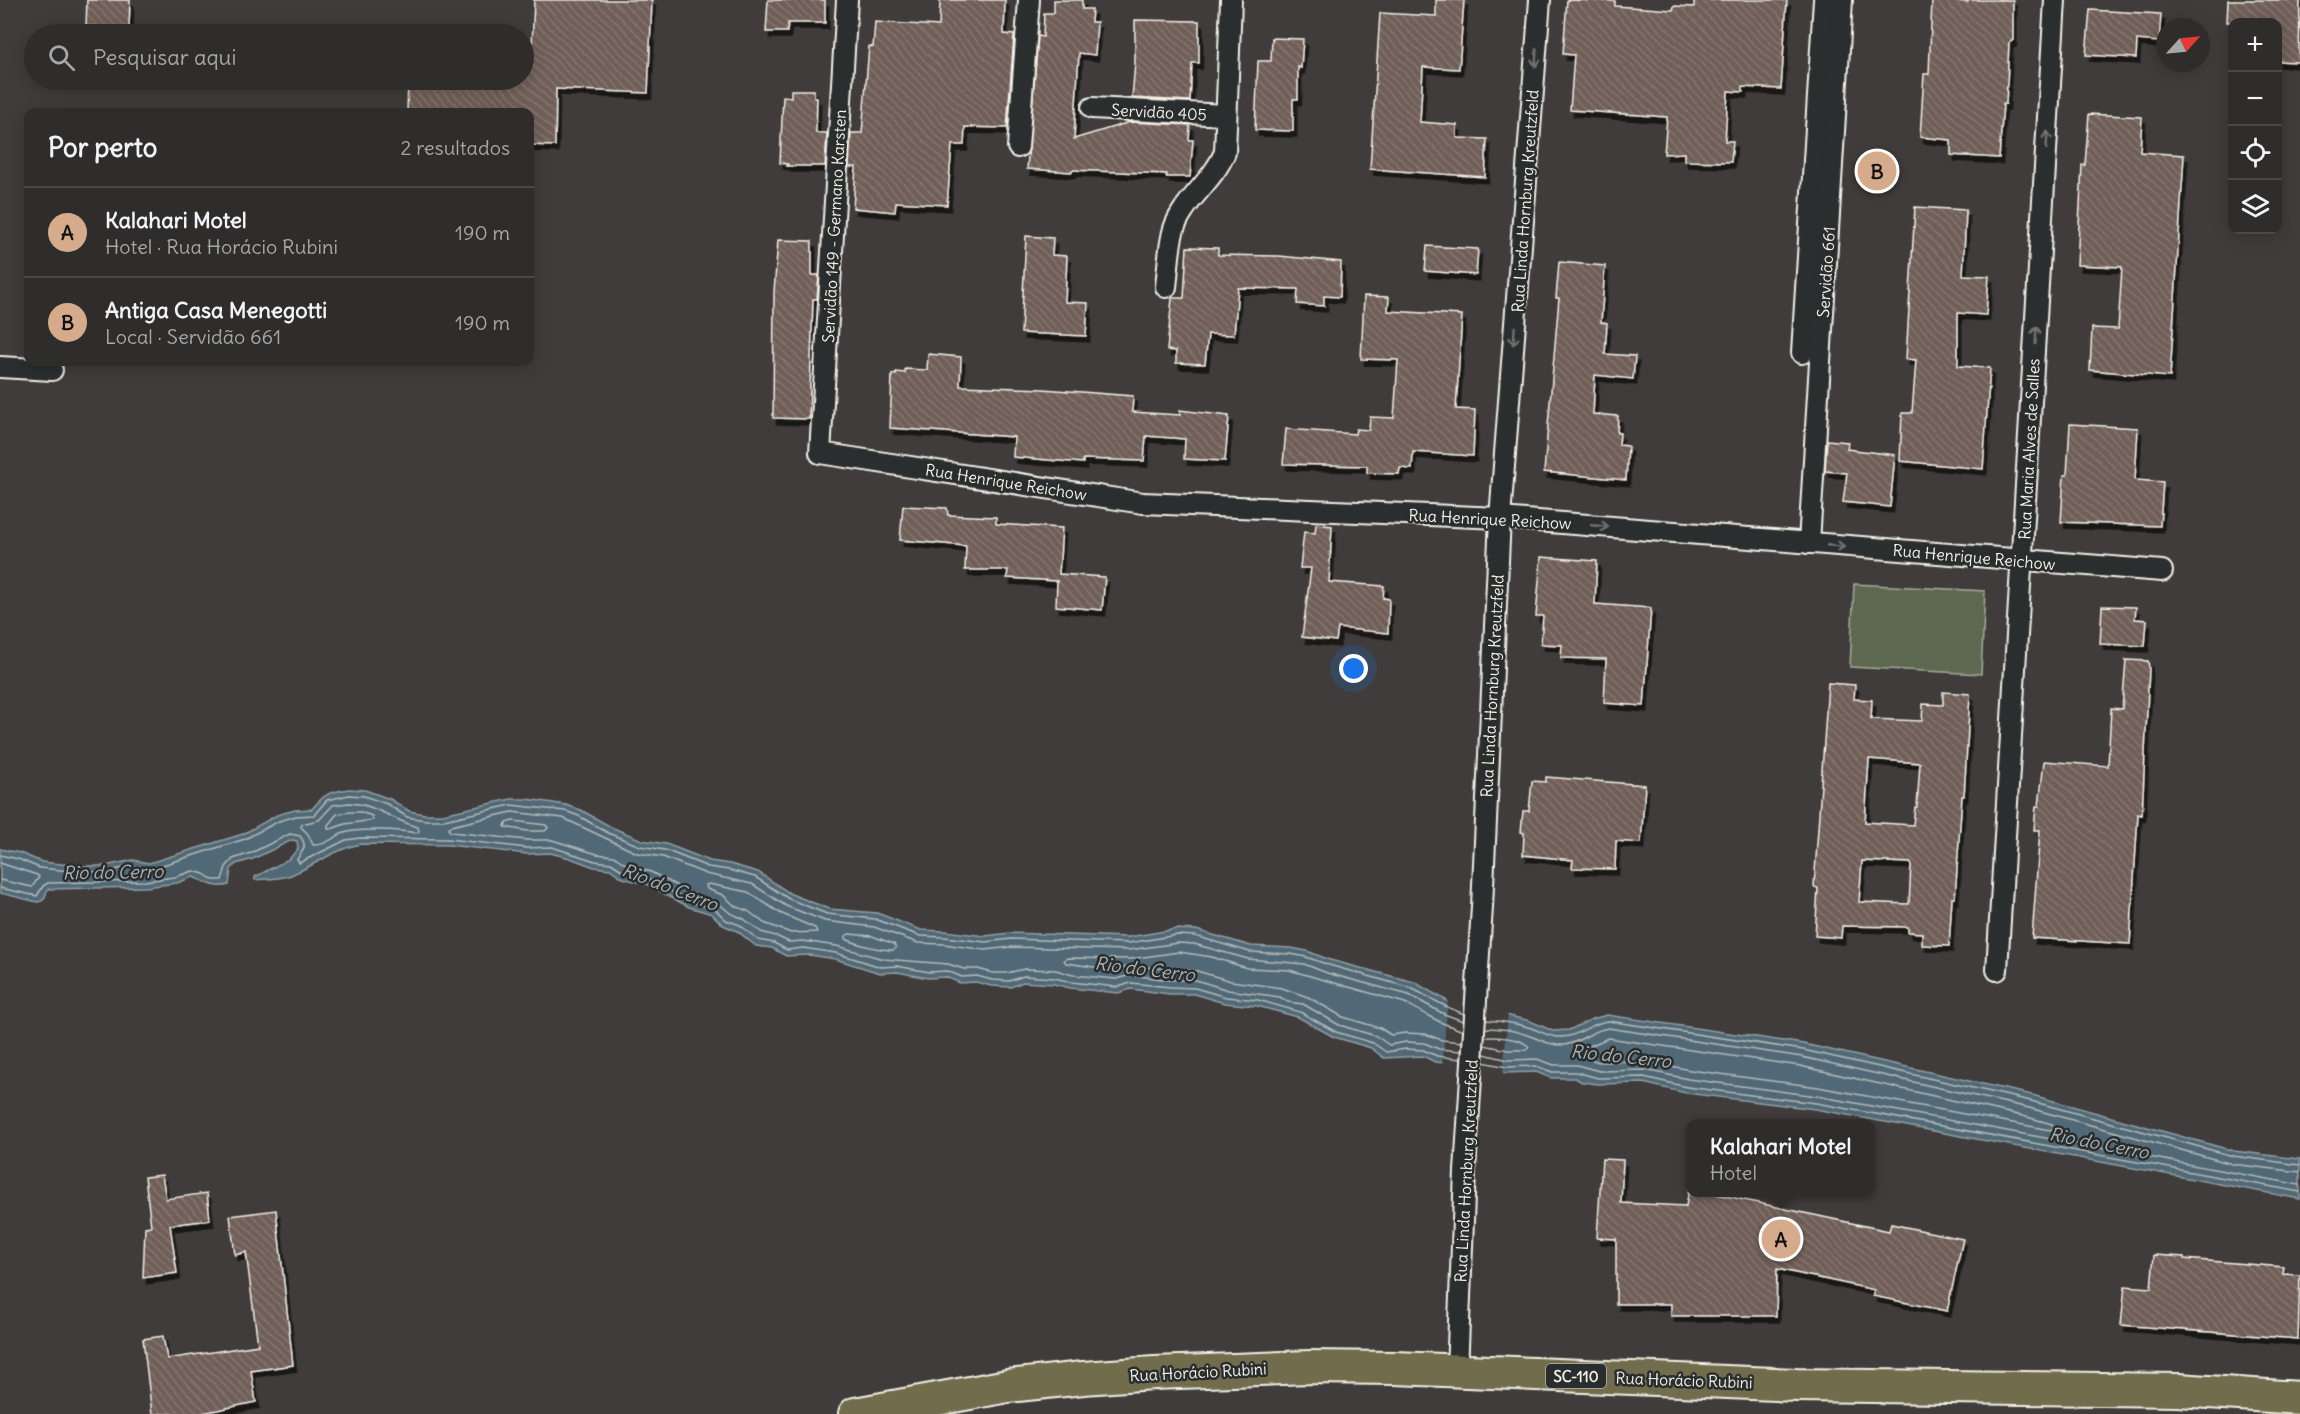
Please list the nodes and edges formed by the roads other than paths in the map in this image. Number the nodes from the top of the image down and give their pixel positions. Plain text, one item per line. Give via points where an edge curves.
1 (847, 0) edge
2 (1029, 0) edge
3 (1231, 0) edge
4 (1540, 0) edge
5 (1824, 0) edge
6 (1842, 0) edge
7 (2055, 0) edge
8 (1092, 108) dead end
9 (1226, 115) junction
10 (1018, 147) dead end
11 (1166, 287) dead end
12 (1802, 352) dead end
13 (0, 367) edge
14 (52, 370) dead end
15 (820, 453) joint
16 (1500, 518) junction
17 (1809, 543) junction
18 (2022, 561) junction
19 (2162, 572) dead end
20 (1997, 970) dead end
21 (1457, 1372) junction
22 (2300, 1398) edge
23 (855, 1414) edge

1 - 15 street, Servidão 149 - Germano Karsten
2 - 10 street
3 - 9 street
4 -> 16 street, Rua Linda Hornburg Kreutzfeld
5 - 12 street
6 - 17 street, Servidão 661
18 -> 7 street, Rua Maria Alves de Salles
8 - 9 street, Servidão 405
9 - 11 street via 1225,152 1219,168 1174,226
13 - 14 street
15 - 16 street, Rua Henrique Reichow via 1143,503
16 -> 17 street, Rua Henrique Reichow
16 - 21 street, Rua Linda Hornburg Kreutzfeld
17 -> 18 street, Rua Henrique Reichow
18 - 19 street, Rua Henrique Reichow
18 - 20 street, Rua Maria Alves de Salles
21 - 22 main road, Rua Horácio Rubini / SC-110 via 1797,1385 2178,1390
21 - 23 main road, Rua Horácio Rubini / SC-110 via 1309,1367 1154,1373 1008,1386

